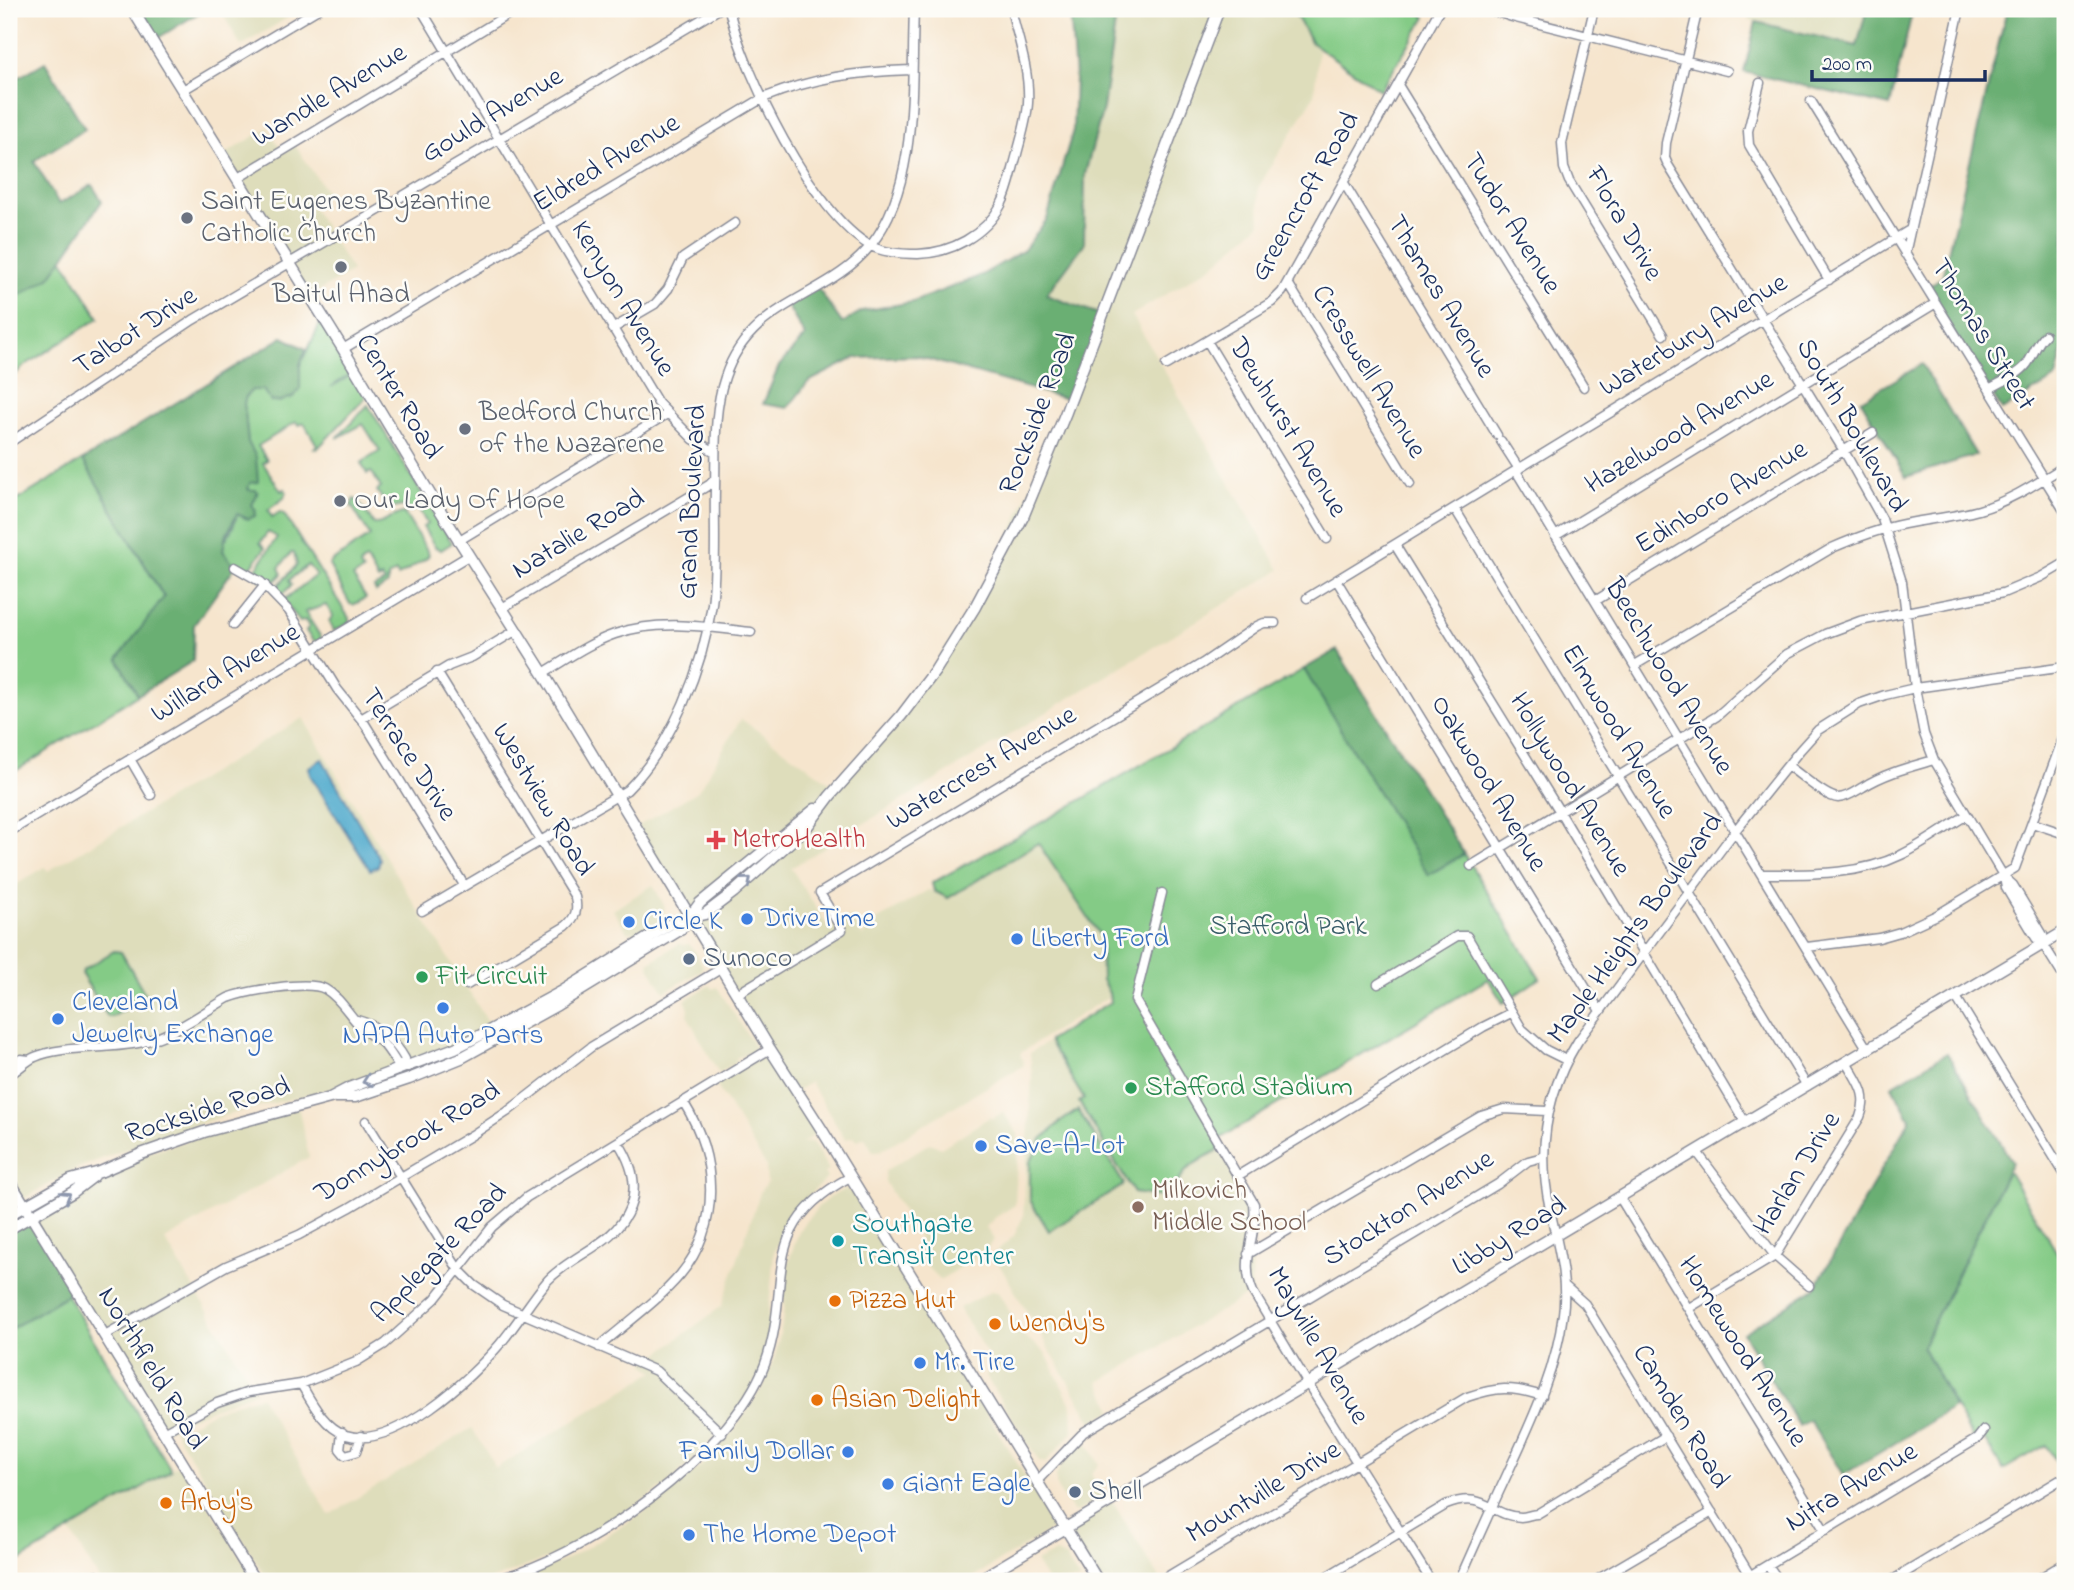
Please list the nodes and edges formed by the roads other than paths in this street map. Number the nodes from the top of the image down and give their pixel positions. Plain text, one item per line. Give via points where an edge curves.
1 (132, 9) edge
2 (318, 9) edge
3 (421, 9) edge
4 (517, 9) edge
5 (719, 9) edge
6 (729, 9) edge
7 (914, 9) edge
8 (1011, 9) edge
9 (1219, 9) edge
10 (1440, 9) edge
11 (1488, 9) edge
12 (1594, 9) edge
13 (1698, 9) edge
14 (1961, 9) edge
15 (1588, 36) junction
16 (447, 52) junction
17 (1686, 60) junction
18 (911, 70) junction
19 (1727, 71) dead end
20 (1760, 83) dead end
21 (1398, 85) junction
22 (183, 90) junction
23 (763, 98) junction
24 (1811, 101) dead end
25 (499, 139) junction
26 (238, 178) junction
27 (1344, 183) junction
28 (735, 223) dead end
29 (551, 224) junction
30 (1908, 231) junction
31 (1895, 239) junction
32 (871, 246) junction
33 (1905, 254) junction
34 (291, 263) junction
35 (1829, 280) junction
36 (1288, 283) junction
37 (1936, 303) junction
38 (1762, 321) junction
39 (612, 329) junction
40 (1663, 335) dead end
41 (2045, 335) dead end
42 (1207, 341) junction
43 (343, 349) junction
44 (1166, 365) dead end
45 (1802, 385) junction
46 (1584, 387) dead end
47 (1989, 389) junction
48 (667, 414) junction
49 (1873, 433) dead end
50 (1499, 438) joint
51 (9, 443) edge
52 (1844, 451) junction
53 (715, 452) junction
54 (2065, 466) edge
55 (1518, 470) junction
56 (2045, 478) junction
57 (715, 479) junction
58 (1410, 484) dead end
59 (1455, 509) junction
60 (2065, 512) edge
61 (1886, 528) junction
62 (1555, 536) junction
63 (1327, 538) dead end
64 (458, 541) junction
65 (1395, 545) junction
66 (468, 556) junction
67 (2065, 563) edge
68 (235, 568) dead end
69 (1337, 581) junction
70 (265, 585) junction
71 (1307, 598) dead end
72 (1595, 601) junction
73 (502, 608) junction
74 (1906, 612) junction
75 (1275, 623) dead end
76 (233, 625) dead end
77 (707, 627) junction
78 (515, 631) junction
79 (751, 632) dead end
80 (313, 648) junction
81 (1635, 665) junction
82 (2065, 667) edge
83 (438, 672) junction
84 (543, 673) junction
85 (1915, 688) junction
86 (361, 719) junction
87 (2065, 733) edge
88 (1679, 740) junction
89 (2062, 754) edge
90 (130, 759) junction
91 (1934, 760) junction
92 (1788, 765) junction
93 (1619, 777) junction
94 (151, 795) dead end
95 (617, 795) junction
96 (1560, 812) junction
97 (1967, 816) junction
98 (2032, 823) junction
99 (1735, 831) junction
100 (9, 832) edge
101 (2065, 834) edge
102 (540, 840) junction
103 (1500, 848) junction
104 (1471, 866) dead end
105 (1762, 874) junction
106 (2004, 877) junction
107 (464, 886) junction
108 (1689, 892) junction
109 (1162, 893) dead end
110 (422, 911) dead end
111 (690, 916) junction
112 (2065, 931) edge
113 (2043, 944) junction
114 (1807, 947) junction
115 (1644, 953) junction
116 (722, 968) junction
117 (2065, 979) edge
118 (1378, 984) dead end
119 (467, 985) dead end
120 (737, 994) junction
121 (1956, 997) junction
122 (1600, 1011) junction
123 (1511, 1013) junction
124 (770, 1049) junction
125 (1868, 1050) junction
126 (29, 1060) junction
127 (1566, 1060) junction
128 (1847, 1063) junction
129 (9, 1065) edge
130 (404, 1066) junction
131 (9, 1075) edge
132 (409, 1079) junction
133 (1807, 1086) junction
134 (331, 1098) junction
135 (684, 1103) junction
136 (1547, 1111) junction
137 (366, 1121) dead end
138 (1745, 1122) junction
139 (618, 1142) junction
140 (1697, 1152) junction
141 (1543, 1157) junction
142 (100, 1172) junction
143 (1238, 1175) junction
144 (2065, 1175) edge
145 (401, 1177) junction
146 (850, 1177) junction
147 (9, 1180) edge
148 (1620, 1198) junction
149 (25, 1206) junction
150 (9, 1215) edge
151 (31, 1216) junction
152 (9, 1229) edge
153 (1556, 1235) junction
154 (1248, 1254) junction
155 (1775, 1256) junction
156 (458, 1269) junction
157 (1566, 1286) junction
158 (1809, 1286) dead end
159 (1689, 1308) junction
160 (525, 1314) junction
161 (1270, 1321) junction
162 (105, 1335) junction
163 (599, 1347) junction
164 (302, 1384) junction
165 (1308, 1384) junction
166 (1542, 1396) junction
167 (1984, 1430) dead end
168 (163, 1432) junction
169 (342, 1432) junction
170 (722, 1434) junction
171 (361, 1436) junction
172 (1666, 1436) junction
173 (1358, 1463) junction
174 (2065, 1477) edge
175 (1037, 1481) junction
176 (1492, 1507) junction
177 (1712, 1512) junction
178 (1066, 1528) junction
179 (1825, 1531) junction
180 (1400, 1532) junction
181 (2065, 1563) edge
182 (1769, 1564) junction
183 (95, 1575) dead end
184 (1750, 1575) junction
185 (84, 1581) edge
186 (255, 1581) edge
187 (488, 1581) edge
188 (977, 1581) edge
189 (1098, 1581) edge
190 (1160, 1581) edge
191 (1319, 1581) edge
192 (1431, 1581) edge
193 (1459, 1581) edge
194 (1595, 1581) edge
195 (1741, 1581) edge
196 (1779, 1581) edge
197 (1891, 1581) edge
198 (2035, 1581) edge

1 - 22 main road, Center Road
2 - 22 street
3 - 16 street, Kenyon Avenue
4 - 16 street, Wandle Avenue
5 - 25 street, Gould Avenue
6 - 23 street
7 - 18 street, Grand Boulevard
8 - 32 street via 1028,103 1007,188 995,216 975,236 940,251 903,254
9 - 111 main road, Rockside Road via 1061,425 1009,546 975,607 901,716 806,828 705,914
10 - 21 street, Greencroft Road
11 - 15 street
12 - 15 street, Flora Drive
13 - 17 street, South Boulevard
14 - 30 street
15 - 17 street
15 - 40 street, Flora Drive via 1562,143 1564,168
16 - 25 street, Kenyon Avenue
16 - 26 street, Wandle Avenue
17 - 19 street
17 - 38 street, South Boulevard via 1665,158
18 - 23 street, Eldred Avenue via 830,76
18 - 32 street, Grand Boulevard via 903,176 895,202
20 - 35 street via 1749,145
21 - 27 street, Greencroft Road
21 - 46 street, Tudor Avenue
22 - 26 main road, Center Road
23 - 29 street, Eldred Avenue
23 - 32 street via 817,191 847,229
24 - 31 street, Thomas Street
25 - 29 street, Kenyon Avenue
25 - 34 street, Gould Avenue
26 - 34 main road, Center Road
27 - 36 street, Greencroft Road
27 - 50 street, Thames Avenue
28 - 39 street via 683,258 655,304
29 - 39 street, Kenyon Avenue
29 - 43 street, Eldred Avenue
30 - 31 street, Waterbury Avenue
30 - 33 street, Thomas Street
31 - 33 street, Thomas Street
31 - 35 street, Waterbury Avenue
32 - 53 street, Grand Boulevard via 846,268 778,309 750,334 725,376
33 - 37 street, Thomas Street
34 - 43 main road, Center Road
34 - 51 street, Talbot Drive via 193,320
35 - 38 street, Waterbury Avenue
36 - 42 street, Greencroft Road via 1272,302
36 - 58 street, Cresswell Avenue
37 - 45 street, Hazelwood Avenue
37 - 47 street, Thomas Street
38 - 45 street, South Boulevard
38 - 55 street, Waterbury Avenue
39 - 48 street, Kenyon Avenue
41 - 47 street via 2022,369
42 - 44 street, Greencroft Road
42 - 63 street, Dewhurst Avenue
43 - 64 main road, Center Road
45 - 52 street, South Boulevard
45 - 62 street, Hazelwood Avenue
47 - 56 street, Thomas Street
48 - 53 street, Kenyon Avenue
48 - 64 street
49 - 52 street, Edinboro Avenue
50 - 55 street, Beechwood Avenue
52 - 61 street, South Boulevard
52 - 72 street, Edinboro Avenue
53 - 57 street, Grand Boulevard
54 - 56 street
55 - 59 street, Waterbury Avenue
55 - 62 street, Beechwood Avenue
56 - 60 street, Thomas Street
56 - 61 street via 2012,498 1978,510
57 - 73 street, Natalie Road
57 - 77 street, Grand Boulevard via 713,590
59 - 65 street, Waterbury Avenue
59 - 93 street, Elmwood Avenue
61 - 74 street, South Boulevard
61 - 81 street via 1832,548
62 - 72 street, Beechwood Avenue
64 - 66 main road, Center Road
65 - 69 street, Waterbury Avenue
65 - 96 street, Hollywood Avenue
66 - 73 main road, Center Road
66 - 80 street, Willard Avenue
67 - 74 street via 2003,593
68 - 70 street, Terrace Drive
69 - 71 street, Waterbury Avenue
69 - 103 street, Oakwood Avenue
70 - 76 street
70 - 80 street, Terrace Drive
72 - 81 street, Beechwood Avenue
73 - 78 main road, Center Road
74 - 85 street, South Boulevard
74 - 88 street via 1841,627 1803,645 1717,716
75 - 120 street, Watercrest Avenue via 1257,626 820,893 842,930
77 - 79 street
77 - 84 street via 632,629 587,646
77 - 95 street, Grand Boulevard via 694,680 673,724 640,775
78 - 83 street
78 - 84 main road, Center Road
80 - 86 street, Terrace Drive
80 - 90 street, Willard Avenue
81 - 88 street, Beechwood Avenue
82 - 85 street, Maple Heights Boulevard
83 - 86 street
83 - 102 street, Westview Road
84 - 95 main road, Center Road
85 - 91 street, South Boulevard
85 - 92 street, Maple Heights Boulevard via 1859,704 1839,716 1818,730
86 - 107 street, Terrace Drive
87 - 89 street
88 - 93 street
88 - 99 street, Beechwood Avenue
89 - 98 street
90 - 94 street
90 - 100 street, Willard Avenue
91 - 92 street via 1901,769 1838,798
91 - 97 street, South Boulevard
92 - 99 street, Maple Heights Boulevard
93 - 96 street
93 - 108 street, Elmwood Avenue
95 - 102 street, Grand Boulevard
95 - 111 main road, Center Road
96 - 103 street
96 - 115 street, Hollywood Avenue
97 - 105 street via 1901,855 1863,868 1822,874
97 - 106 street, South Boulevard
98 - 101 street
98 - 106 street via 2015,868
99 - 105 street, Beechwood Avenue
99 - 108 street, Maple Heights Boulevard
102 - 107 street, Grand Boulevard
102 - 119 street, Westview Road via 575,897 576,913 566,926
103 - 104 street
103 - 122 street, Oakwood Avenue
105 - 114 street, Beechwood Avenue
106 - 113 street, South Boulevard via 2013,884 2043,935
106 - 114 street via 1900,932
107 - 110 street, Grand Boulevard
108 - 115 street, Maple Heights Boulevard
108 - 133 street, Elmwood Avenue
109 - 143 street, Mayville Avenue via 1135,1000
111 - 116 main road, Center Road
111 - 130 main road, Rockside Road via 488,1032
111 - 132 main road, Rockside Road via 680,930 513,1031
112 - 113 main road, Libby Road
113 - 117 street, South Boulevard
113 - 121 main road, Libby Road
114 - 125 street, Beechwood Avenue
115 - 122 street, Maple Heights Boulevard
115 - 138 street, Hollywood Avenue
116 - 120 main road, Center Road
116 - 145 street, Donnybrook Road via 591,1047 507,1112
118 - 123 street via 1457,936 1467,936
120 - 124 main road, Center Road
121 - 125 main road, Libby Road
121 - 144 street
122 - 127 street, Maple Heights Boulevard
123 - 127 street via 1530,1038
123 - 143 street
124 - 135 street, Applegate Road
124 - 146 main road, Center Road
125 - 128 main road, Libby Road
126 - 129 street
126 - 130 street via 58,1051 148,1041 228,998 262,989 315,986 324,988
126 - 131 street
127 - 136 street, Maple Heights Boulevard
128 - 133 main road, Libby Road
128 - 155 street, Harlan Drive via 1865,1105
130 - 132 street
130 -> 134 main road, Rockside Road
132 - 134 main road, Rockside Road via 355,1097
133 - 138 main road, Libby Road
134 - 142 main road, Rockside Road via 204,1132
135 - 139 street, Applegate Road
135 - 163 street via 697,1125 709,1168 711,1196 704,1231 681,1273
136 - 141 street, Maple Heights Boulevard
136 - 154 street via 1504,1109 1481,1116
137 - 145 street
138 - 140 main road, Libby Road
139 - 156 street, Applegate Road via 527,1197 492,1227
139 - 160 street via 634,1184 627,1214 609,1238 550,1279
140 - 148 main road, Libby Road
140 - 155 street
141 - 153 street, Maple Heights Boulevard
141 - 161 street, Stockton Avenue via 1528,1161
142 - 149 main road, Rockside Road via 71,1180
151 -> 142 main road, Rockside Road
143 - 154 street, Mayville Avenue via 1254,1204
145 - 156 street
145 - 162 street, Donnybrook Road via 320,1224 226,1266
146 - 170 street via 819,1196 793,1227 780,1263 776,1313 764,1365
146 - 175 main road, Center Road
147 - 149 main road, Northfield Road
148 - 153 main road, Libby Road
148 - 159 street, Homewood Avenue
149 - 150 main road, Rockside Road
149 - 151 main road, Northfield Road
151 - 152 main road, Rockside Road
151 - 162 main road, Northfield Road
153 - 157 street, Maple Heights Boulevard
153 - 165 main road, Libby Road
154 - 161 street, Mayville Avenue via 1247,1277
155 - 158 street
155 - 159 street, Harlan Drive
156 - 160 street via 488,1296
156 - 164 street, Applegate Road via 435,1299 385,1344 356,1362
157 - 166 street, Maple Heights Boulevard via 1556,1350
157 - 172 street, Camden Road via 1585,1304
159 - 179 street, Homewood Avenue
160 - 163 street
160 - 171 street via 453,1393 396,1428
161 - 165 street, Mayville Avenue
161 - 175 street, Stockton Avenue via 1083,1433
162 - 168 main road, Northfield Road
163 - 170 street via 656,1371
164 - 168 street, Applegate Road via 232,1397
164 - 169 street via 319,1414
165 - 173 street, Mayville Avenue
165 - 178 main road, Libby Road
166 - 173 street, Mountville Drive via 1505,1387 1466,1397
166 - 176 street, Maple Heights Boulevard
167 - 179 street, Nitra Avenue via 1977,1440
168 - 186 main road, Northfield Road
169 - 171 street
169 - 171 street via 340,1449 349,1455 359,1448
170 - 187 street via 667,1485 620,1519 552,1558
172 - 176 street via 1537,1514 1520,1517
172 - 177 street, Camden Road
173 - 180 street, Mayville Avenue
173 - 190 street, Mountville Drive
174 - 197 street
175 - 178 main road, Center Road
176 - 180 street via 1473,1499 1460,1500
176 - 193 street, Maple Heights Boulevard
177 - 184 street, Camden Road
177 - 194 street
178 - 188 main road, Libby Road
178 - 189 main road, Center Road
179 - 182 street, Nitra Avenue
180 - 191 street
180 - 192 street, Mayville Avenue
181 - 198 street
182 - 184 street, Nitra Avenue
182 - 196 street
183 - 185 street
184 - 195 street, Nitra Avenue

